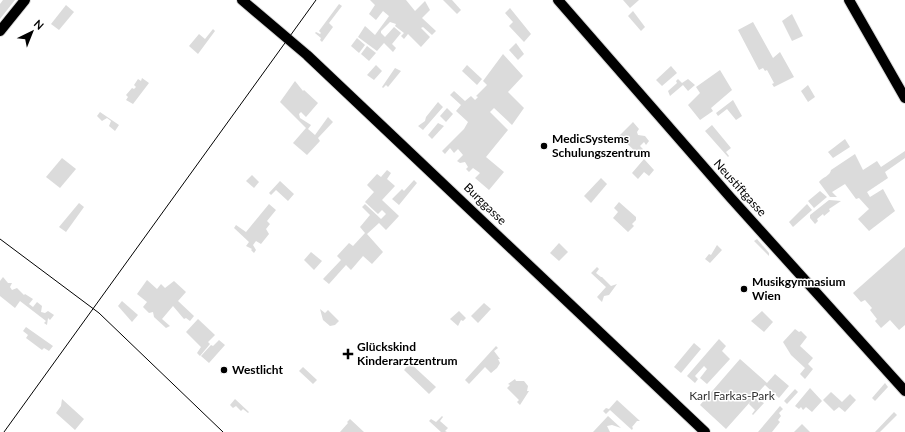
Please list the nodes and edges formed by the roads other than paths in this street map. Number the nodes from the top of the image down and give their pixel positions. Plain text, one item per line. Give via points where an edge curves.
1 (25, 0) edge
2 (242, 0) edge
3 (558, 0) edge
4 (849, 0) edge
5 (0, 31) edge
6 (905, 98) edge
7 (905, 391) edge
8 (705, 432) edge

1 - 5 main road
2 - 8 main road, Burggasse via 312,60
3 - 7 main road, Neustiftgasse
4 - 6 main road

